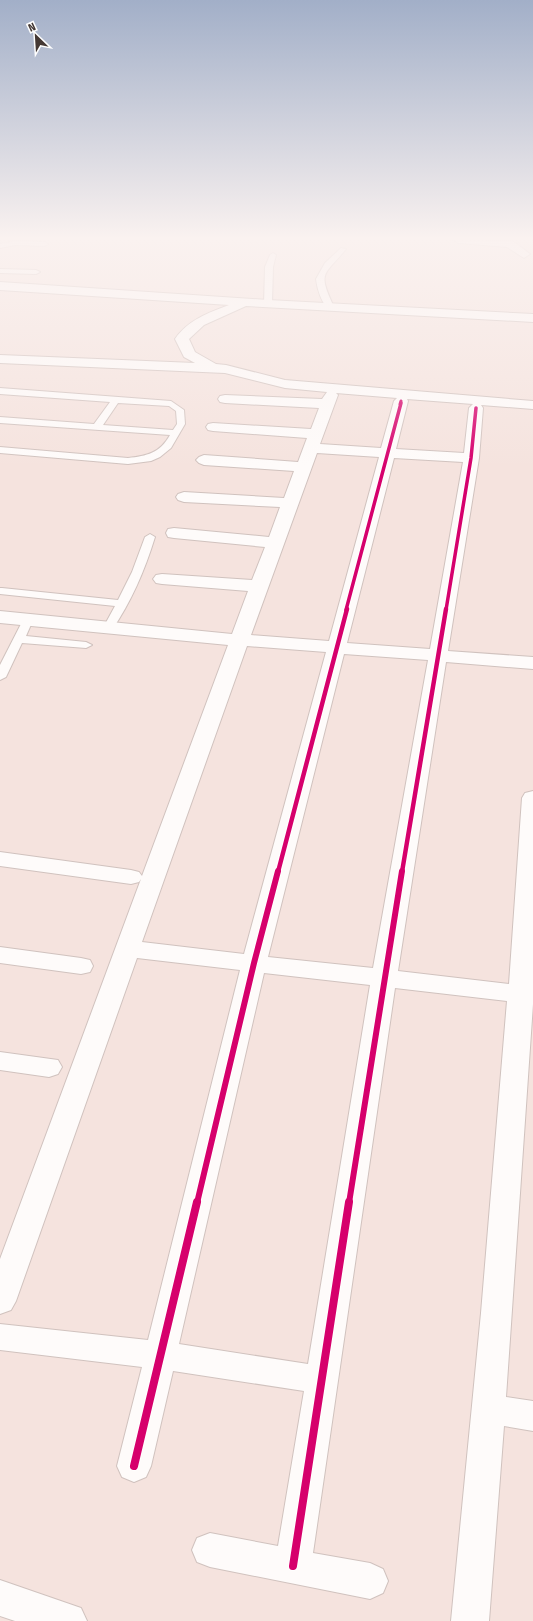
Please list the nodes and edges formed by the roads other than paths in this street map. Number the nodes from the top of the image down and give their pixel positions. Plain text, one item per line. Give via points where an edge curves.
1 (213, 316) edge
2 (485, 316) edge
3 (533, 318) edge
4 (0, 359) edge
5 (213, 368) junction
6 (0, 391) edge
7 (116, 399) junction
8 (225, 399) dead end
9 (401, 400) dead end
10 (533, 405) edge
11 (476, 408) dead end
12 (0, 420) edge
13 (97, 427) junction
14 (213, 427) dead end
15 (177, 432) junction
16 (0, 450) edge
17 (310, 450) junction
18 (388, 453) junction
19 (471, 458) junction
20 (204, 460) dead end
21 (184, 496) dead end
22 (290, 503) junction
23 (174, 533) dead end
24 (150, 537) dead end
25 (276, 543) junction
26 (162, 579) dead end
27 (259, 586) junction
28 (2, 591) dead end
29 (122, 604) junction
30 (0, 617) edge
31 (28, 620) junction
32 (108, 628) junction
33 (18, 639) junction
34 (240, 640) junction
35 (86, 645) dead end
36 (336, 648) junction
37 (439, 656) junction
38 (533, 663) edge
39 (0, 677) edge
40 (533, 798) edge
41 (0, 859) edge
42 (132, 877) dead end
43 (129, 949) junction
44 (0, 955) edge
45 (254, 964) junction
46 (81, 966) dead end
47 (384, 978) junction
48 (527, 995) edge
49 (0, 1060) edge
50 (49, 1067) dead end
51 (0, 1301) edge
52 (0, 1337) edge
53 (161, 1355) junction
54 (322, 1380) junction
55 (490, 1409) junction
56 (533, 1416) edge
57 (134, 1466) dead end
58 (210, 1550) dead end
59 (293, 1566) junction
60 (370, 1581) dead end
61 (0, 1598) edge
62 (68, 1621) edge
63 (470, 1621) edge

1 - 5 street via 184,334 182,339 189,354
2 - 3 street
4 - 5 street
5 - 10 street via 286,384
6 - 7 lane
7 - 13 lane
7 - 15 lane via 171,404 178,407 181,424
8 - 17 street via 329,399
9 - 18 street
11 - 19 street
12 - 13 lane
13 - 15 lane
14 - 17 street
15 - 16 lane via 168,446 157,455 140,460
17 - 18 street
17 - 20 street
17 - 22 street
18 - 19 street
18 - 36 street
19 - 37 street
21 - 22 street
22 - 25 street
23 - 25 street
24 - 29 lane
25 - 27 street
26 - 27 street
27 - 34 street
28 - 29 lane
29 - 32 lane
30 - 31 street
31 - 32 street
31 - 33 lane
32 - 34 street
33 - 35 lane
33 - 39 lane
34 - 36 street
34 - 43 street
36 - 37 street
36 - 45 street
37 - 38 street
37 - 47 street
40 - 48 street
41 - 42 street
43 - 45 street
43 - 51 street
44 - 46 street
45 - 47 street
45 - 53 street
47 - 48 street
47 - 54 street
48 - 55 street
49 - 50 street
52 - 53 street
53 - 54 street
53 - 57 street
54 - 59 street
55 - 56 street
55 - 63 street
58 - 59 street
59 - 60 street
61 - 62 street

